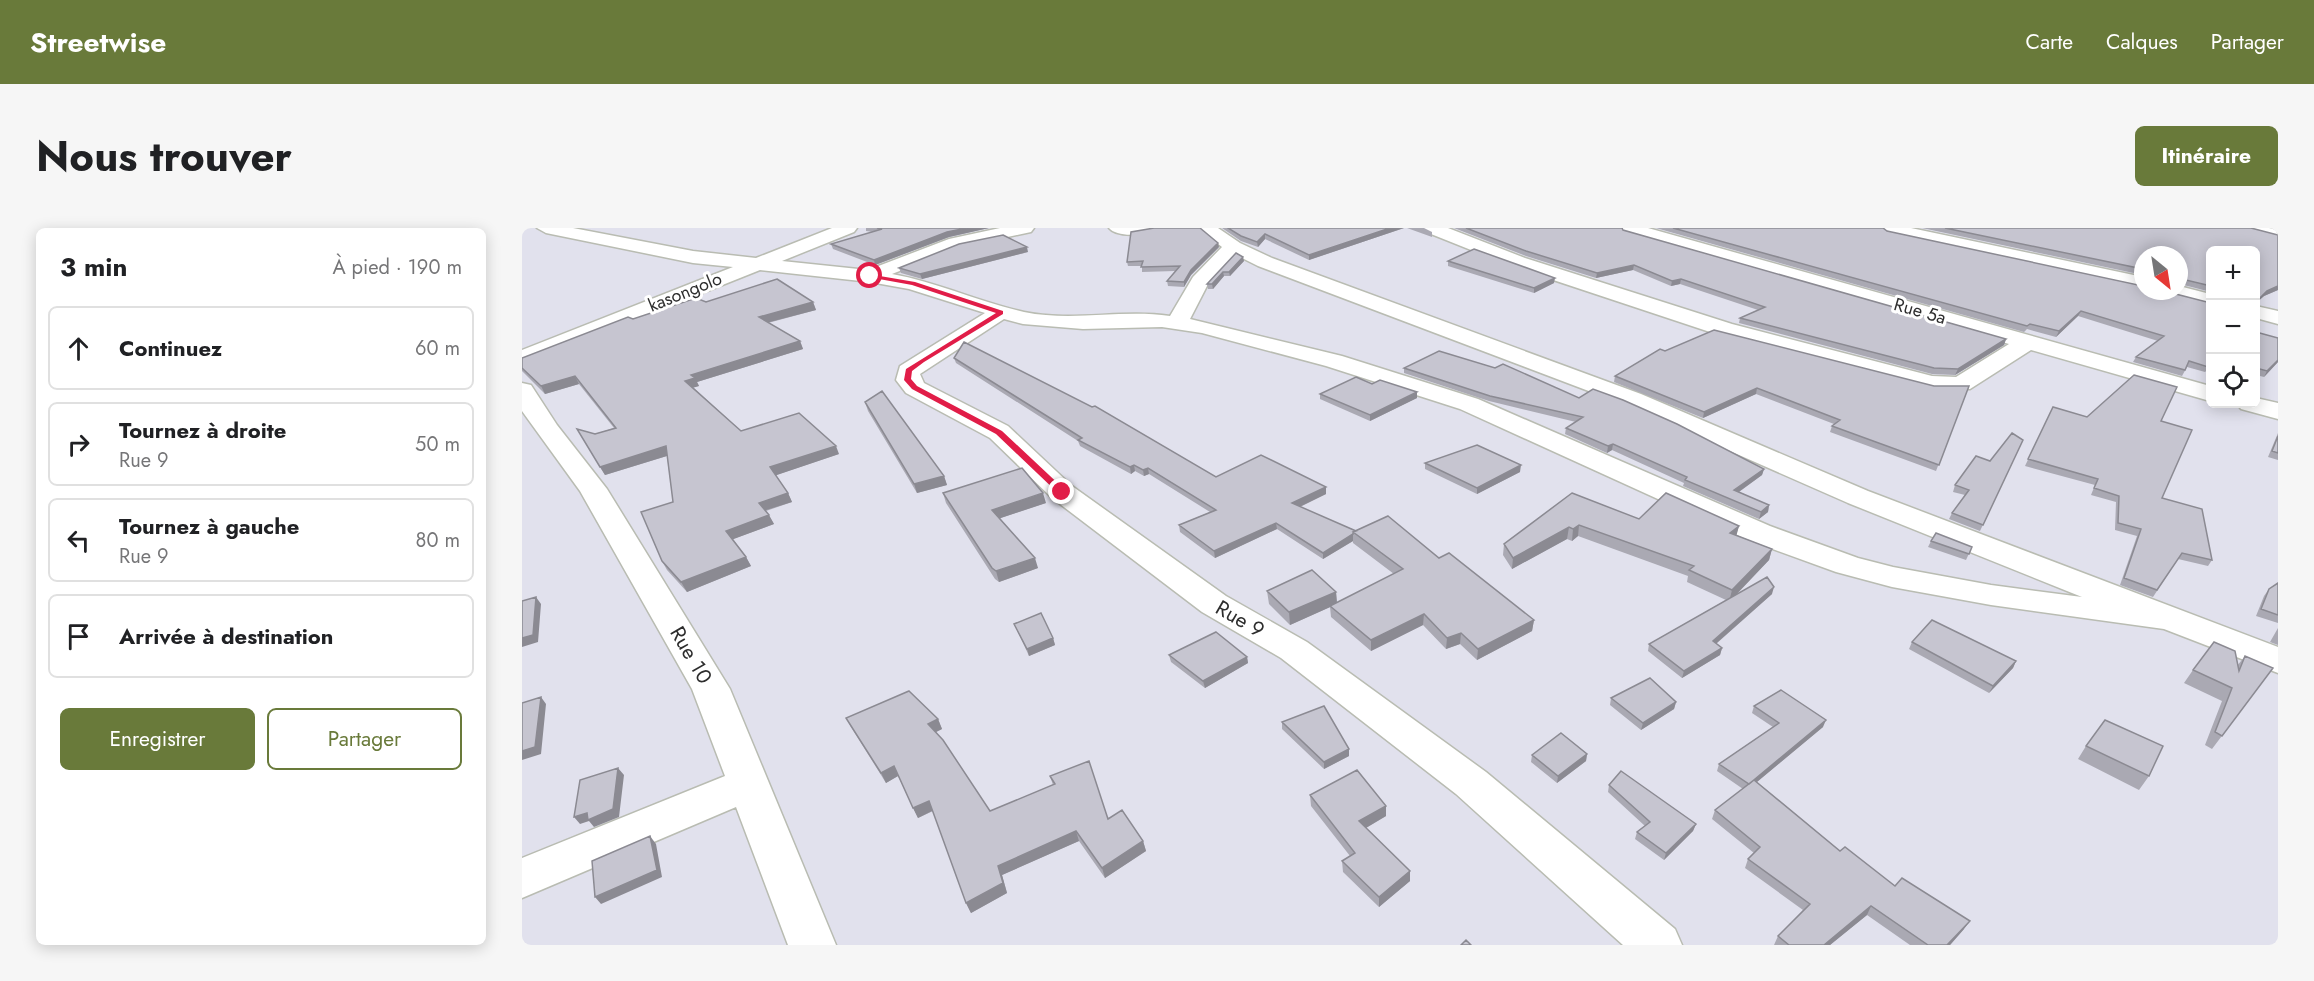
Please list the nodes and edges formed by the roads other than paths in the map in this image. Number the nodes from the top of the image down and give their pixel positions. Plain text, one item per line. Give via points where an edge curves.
1 (546, 228) edge
2 (616, 228) edge
3 (848, 228) edge
4 (1025, 228) edge
5 (1118, 228) edge
6 (1143, 228) edge
7 (1207, 228) edge
8 (1432, 228) edge
9 (1629, 228) edge
10 (1886, 228) edge
11 (1966, 228) edge
12 (2256, 228) edge
13 (2278, 233) edge
14 (584, 237) junction
15 (1946, 241) junction
16 (1234, 247) junction
17 (758, 263) junction
18 (870, 276) junction
19 (2134, 281) edge
20 (2188, 295) edge
21 (2206, 299) edge
22 (1001, 312) junction
23 (2260, 313) edge
24 (2278, 318) edge
25 (1178, 323) junction
26 (2026, 343) junction
27 (522, 358) edge
28 (522, 390) edge
29 (2206, 393) edge
30 (2260, 406) edge
31 (2278, 411) edge
32 (2169, 619) junction
33 (2278, 661) edge
34 (749, 784) junction
35 (522, 878) edge
36 (812, 945) edge
37 (1658, 945) edge

1 - 14 street
2 - 14 street
3 - 17 street, kasongolo
4 - 18 street via 955,243
5 - 6 street
7 - 16 street
8 - 26 street via 1518,262 1724,329 1932,383 1961,384
9 - 26 street, Rue 5a
10 - 15 street
11 - 15 street
12 - 13 street
14 - 17 street
15 - 19 street
16 - 25 street via 1215,261 1202,278 1185,303
16 - 32 street via 1632,399 1858,497
17 - 18 street
17 - 27 street, kasongolo
18 - 22 street via 913,284
20 - 21 street
22 - 25 street via 1044,321
22 - 37 street, Rue 9 via 921,361 908,371 908,380 915,388 999,432 1062,492 1195,591 1294,650 1462,776
23 - 24 street
25 - 32 street via 1334,361 1469,404 1759,533 1847,565 1991,595
26 - 29 street, Rue 5a
28 - 34 street, Rue 10 via 546,429 593,489 711,689
30 - 31 street
32 - 33 street
34 - 35 street
34 - 36 street, Rue 10

